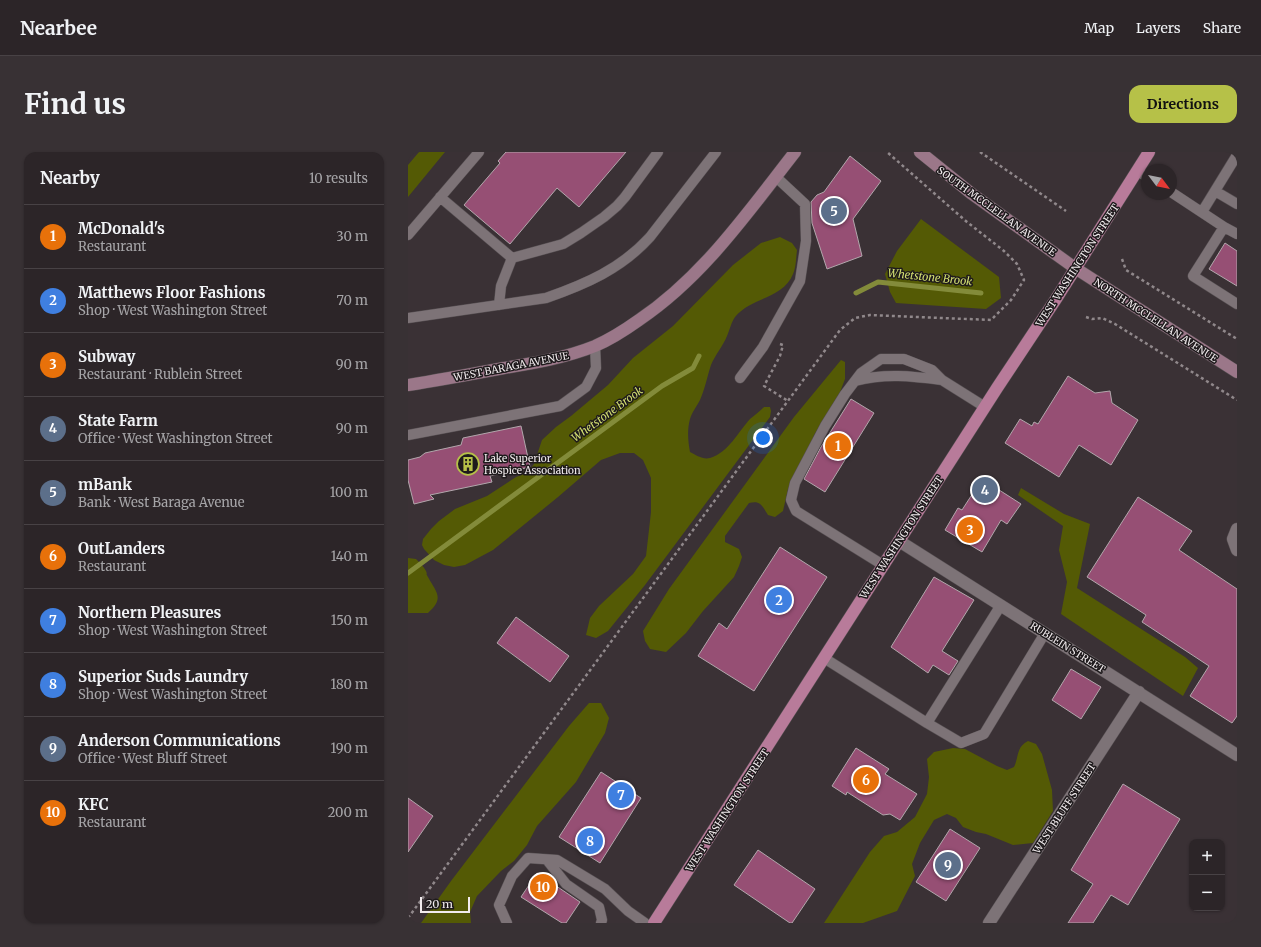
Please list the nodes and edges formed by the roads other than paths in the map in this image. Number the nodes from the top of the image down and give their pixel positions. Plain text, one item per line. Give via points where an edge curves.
1 (479, 152) edge
2 (658, 152) edge
3 (716, 152) edge
4 (795, 152) edge
5 (920, 152) edge
6 (1149, 152) edge
7 (1237, 155) edge
8 (1145, 164) edge
9 (1141, 175) edge
10 (776, 177) junction
11 (1215, 191) junction
12 (1177, 196) edge
13 (440, 197) junction
14 (1237, 204) edge
15 (1202, 212) junction
16 (1224, 227) junction
17 (1237, 234) edge
18 (408, 235) edge
19 (512, 258) junction
20 (1075, 268) junction
21 (1237, 304) edge
22 (499, 305) junction
23 (408, 318) edge
24 (595, 346) junction
25 (1237, 372) edge
26 (740, 378) dead end
27 (942, 380) junction
28 (855, 381) junction
29 (408, 385) edge
30 (985, 407) junction
31 (408, 435) edge
32 (1237, 529) edge
33 (899, 541) junction
34 (1237, 550) edge
35 (883, 565) junction
36 (1001, 605) junction
37 (1045, 633) junction
38 (824, 658) junction
39 (1139, 692) junction
40 (927, 723) junction
41 (1237, 755) edge
42 (547, 860) junction
43 (507, 923) edge
44 (601, 923) edge
45 (645, 923) edge
46 (654, 923) edge
47 (989, 923) edge

1 - 13 lane
2 - 19 lane via 617,206 604,217 563,244
3 - 22 lane via 650,237 612,270 546,298
4 - 10 street, WEST BARAGA AVENUE
5 - 20 street, SOUTH MCCLELLAN AVENUE via 972,194
6 - 8 main road, WEST WASHINGTON STREET
7 - 11 lane
9 - 20 main road, WEST WASHINGTON STREET
10 - 24 street, WEST BARAGA AVENUE via 726,240 678,291 617,335
10 - 26 lane via 805,204 806,241 800,281 768,339
11 - 14 lane
11 - 15 lane
12 - 15 lane
13 - 18 lane
13 - 19 lane
15 - 16 lane
16 - 17 lane
16 - 21 lane via 1194,276
19 - 22 lane via 501,286
20 - 25 street, NORTH MCCLELLAN AVENUE
20 - 30 main road, WEST WASHINGTON STREET
22 - 23 lane
24 - 29 street, WEST BARAGA AVENUE via 554,359
24 - 31 lane via 596,368 586,387 560,406
27 - 28 lane via 887,376
27 - 28 lane via 932,370 904,359 881,359
27 - 30 lane
28 - 35 lane via 844,394 808,458 795,483 791,500 796,511
30 - 33 main road, WEST WASHINGTON STREET
32 - 34 street via 1233,539
33 - 35 main road, WEST WASHINGTON STREET
33 - 36 street, RUBLEIN STREET
35 - 38 main road, WEST WASHINGTON STREET
36 - 37 street, RUBLEIN STREET
36 - 40 lane
37 - 39 street, RUBLEIN STREET
37 - 40 lane via 984,734 961,743
38 - 40 lane
38 - 46 main road, WEST WASHINGTON STREET
39 - 41 street, RUBLEIN STREET
39 - 47 street, WEST BLUFF STREET
42 - 43 lane via 528,858 512,876 499,905
42 - 44 lane via 566,884 599,907
42 - 45 lane via 558,860 604,888 628,912

